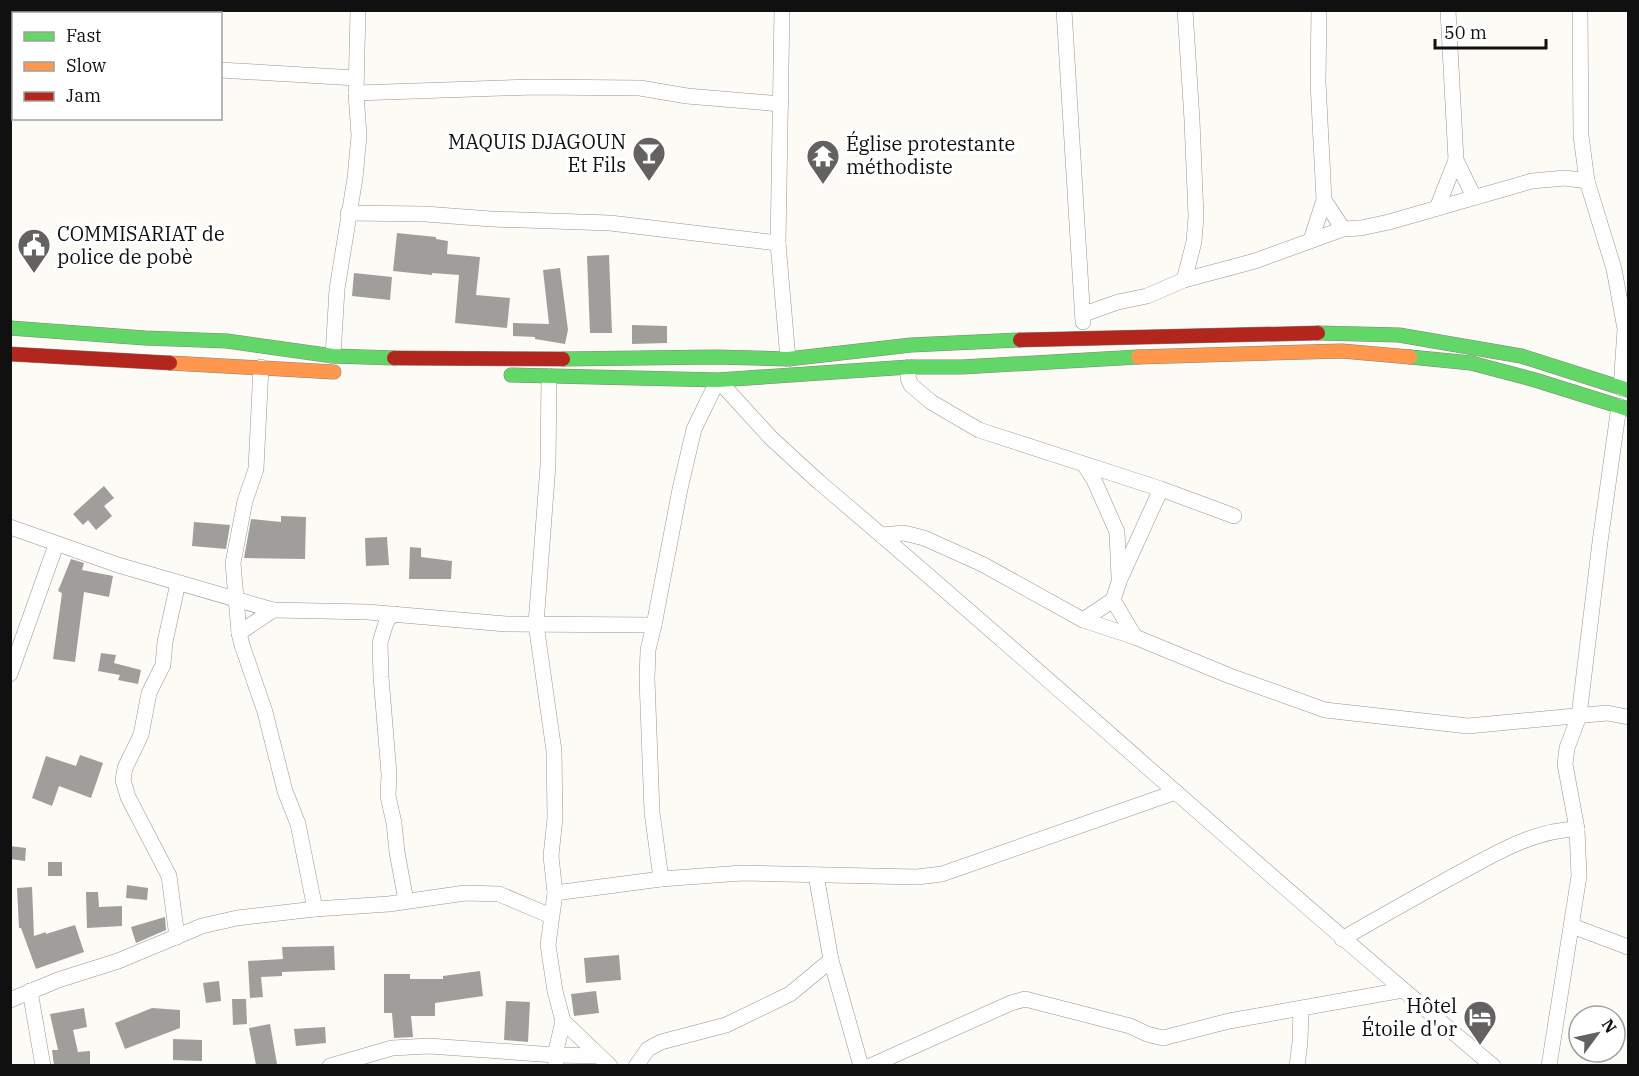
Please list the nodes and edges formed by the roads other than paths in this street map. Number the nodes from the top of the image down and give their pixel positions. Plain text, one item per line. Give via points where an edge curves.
1 (358, 10) edge
2 (782, 10) edge
3 (1065, 10) edge
4 (1185, 10) edge
5 (1319, 10) edge
6 (1448, 10) edge
7 (1580, 10) edge
8 (222, 70) edge
9 (356, 86) junction
10 (781, 104) junction
11 (1456, 160) junction
12 (1587, 181) junction
13 (1474, 197) junction
14 (1324, 200) junction
15 (1437, 208) junction
16 (348, 213) junction
17 (1343, 229) junction
18 (1311, 240) junction
19 (778, 243) junction
20 (1184, 280) junction
21 (1084, 314) junction
22 (10, 328) edge
23 (1083, 337) junction
24 (10, 354) edge
25 (333, 356) junction
26 (788, 359) junction
27 (261, 367) junction
28 (909, 367) junction
29 (348, 373) dead end
30 (502, 375) dead end
31 (549, 376) junction
32 (718, 380) junction
33 (1625, 389) edge
34 (1624, 408) edge
35 (1085, 466) junction
36 (1161, 489) junction
37 (1234, 516) dead end
38 (10, 527) edge
39 (882, 535) junction
40 (56, 545) junction
41 (1120, 579) junction
42 (178, 583) junction
43 (1113, 600) junction
44 (236, 601) junction
45 (273, 610) junction
46 (394, 614) junction
47 (1083, 620) junction
48 (537, 624) junction
49 (654, 625) junction
50 (239, 633) junction
51 (1135, 637) junction
52 (12, 663) edge
53 (1579, 716) junction
54 (1629, 717) edge
55 (1176, 792) junction
56 (1577, 829) junction
57 (816, 875) junction
58 (661, 879) junction
59 (555, 893) junction
60 (406, 901) junction
61 (315, 909) junction
62 (551, 915) junction
63 (1572, 926) junction
64 (177, 937) junction
65 (1342, 939) junction
66 (1629, 948) edge
67 (831, 960) junction
68 (1403, 990) junction
69 (30, 991) junction
70 (10, 1000) edge
71 (1300, 1009) junction
72 (563, 1021) junction
73 (555, 1060) edge
74 (604, 1061) edge
75 (43, 1065) edge
76 (330, 1065) edge
77 (636, 1065) edge
78 (861, 1065) edge
79 (870, 1065) edge
80 (1297, 1065) edge
81 (1493, 1065) edge
82 (1549, 1065) edge

1 - 9 street
2 - 10 street
3 - 21 street
4 - 20 street via 1196,216
5 - 14 street
6 - 11 street
7 - 12 street via 1581,136
8 - 9 street
9 - 10 street via 640,88
9 - 16 street via 359,136
10 - 19 street
11 - 13 street
11 - 15 street
12 - 13 street via 1532,181
12 - 33 street via 1614,269 1625,329
13 - 15 street
14 - 17 street
14 - 18 street
15 - 17 street via 1389,222
16 - 19 street via 610,223
16 - 25 street via 337,289
17 - 18 street
18 - 20 street via 1255,261
19 - 26 street
20 - 21 street via 1147,296
21 - 23 street
22 - 25 main road via 227,341
23 - 26 main road via 911,345
23 - 33 main road via 1399,335 1521,356
24 - 27 main road
25 - 26 main road
27 - 29 main road
27 - 44 street via 256,469 245,501 233,563
28 - 32 main road
28 - 34 main road via 1342,351 1471,363
28 - 35 street via 911,385 931,402 979,430
30 - 31 main road
31 - 32 main road
31 - 48 street via 548,465
32 - 39 street via 771,438
32 - 49 street via 694,429
34 - 53 street via 1600,542
35 - 36 street
35 - 41 street via 1117,532
36 - 37 street
36 - 41 street
38 - 40 street
39 - 47 street via 904,533 924,538 982,564
39 - 55 street
40 - 42 street
40 - 52 street
41 - 43 street
42 - 44 street
42 - 64 street via 164,665 149,693 141,735 123,780 169,876
43 - 47 street
43 - 51 street
44 - 45 street
44 - 50 street
45 - 46 street
45 - 50 street
46 - 48 street
46 - 60 street via 388,619 380,642 381,677 388,796
47 - 51 street
48 - 49 street
48 - 59 street via 555,751 551,856
49 - 58 street via 647,680 652,812
50 - 61 street via 298,824
51 - 53 street via 1325,710 1468,726
53 - 54 street via 1607,713
53 - 56 street via 1565,764
55 - 57 street via 942,874
55 - 65 street
56 - 63 street via 1579,876
56 - 65 street via 1540,834 1483,860
57 - 58 street via 742,873
57 - 67 street
58 - 59 street
59 - 62 street
60 - 61 street
60 - 62 street via 487,892
61 - 64 street via 237,918
62 - 72 street via 548,945
63 - 66 street
63 - 82 street
64 - 69 street via 118,962
65 - 68 street
67 - 77 street via 790,994 726,1025 661,1042 648,1049
67 - 78 street
68 - 71 street
68 - 81 street
69 - 70 street
69 - 75 street
71 - 79 street via 1163,1038 1025,999
71 - 80 street
72 - 73 street
72 - 74 street
73 - 74 street
73 - 76 street via 429,1046 392,1048

